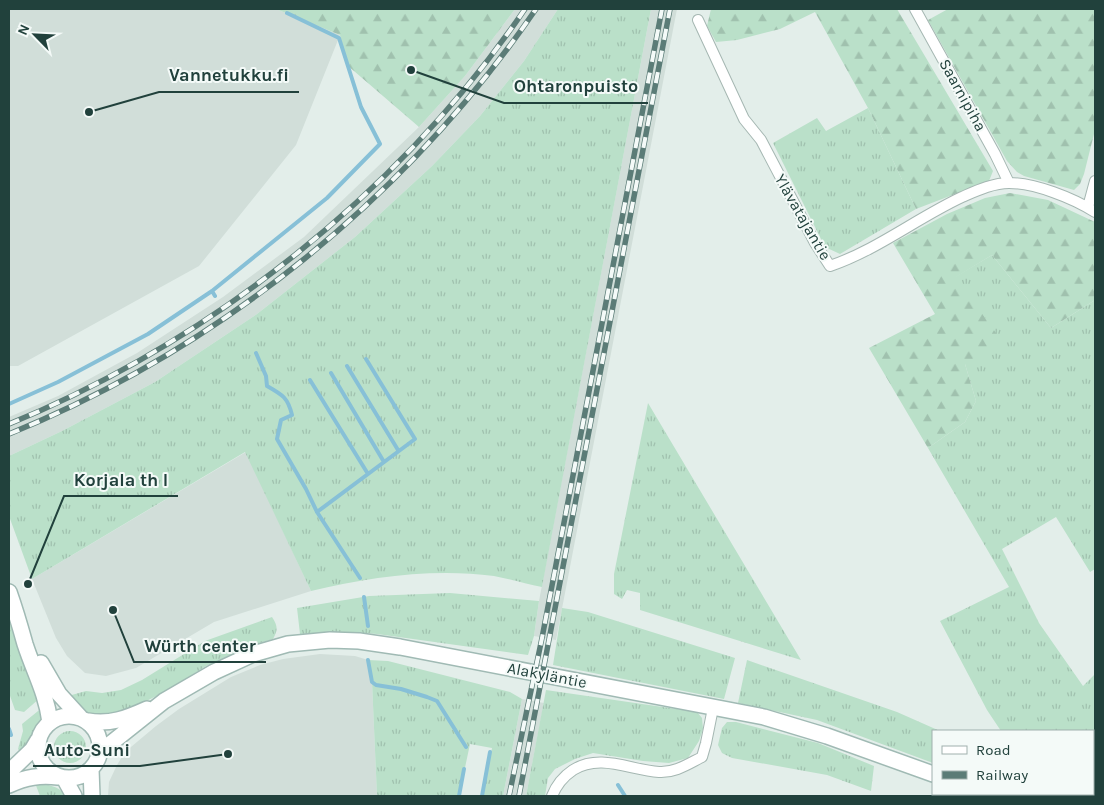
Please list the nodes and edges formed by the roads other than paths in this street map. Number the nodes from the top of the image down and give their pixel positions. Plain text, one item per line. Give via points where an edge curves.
1 (915, 9) edge
2 (698, 20) dead end
3 (1095, 180) edge
4 (1009, 183) junction
5 (1092, 209) edge
6 (9, 592) edge
7 (22, 628) junction
8 (164, 701) junction
9 (714, 708) junction
10 (84, 719) junction
11 (50, 722) junction
12 (38, 740) junction
13 (100, 752) junction
14 (91, 769) junction
15 (9, 772) edge
16 (932, 774) edge
17 (62, 777) junction
18 (9, 785) edge
19 (74, 796) edge
20 (92, 796) edge
21 (552, 796) edge

1 - 4 street, Saarnipiha
2 - 4 street, Ylävatajantie via 744,119 761,140 830,266 850,259 977,190
3 - 5 street
4 - 5 street, Ylävatajantie via 1056,194
6 - 7 street
7 - 10 street via 59,694
7 - 11 street via 47,701
8 - 9 street, Alakyläntie via 253,654 288,644 330,640 400,647
8 - 10 street, Alakyläntie via 113,722
8 - 13 street, Alakyläntie
9 - 16 street, Alakyläntie via 792,725
9 - 21 street via 702,757 675,771 660,772 596,762 566,774
10 - 11 street via 70,715
10 - 13 street via 98,735
11 - 12 street
12 - 15 street
12 - 17 street via 40,758 45,767
13 - 14 street
14 - 17 street via 74,778
14 - 20 street
17 - 18 street via 37,776
17 - 19 street

